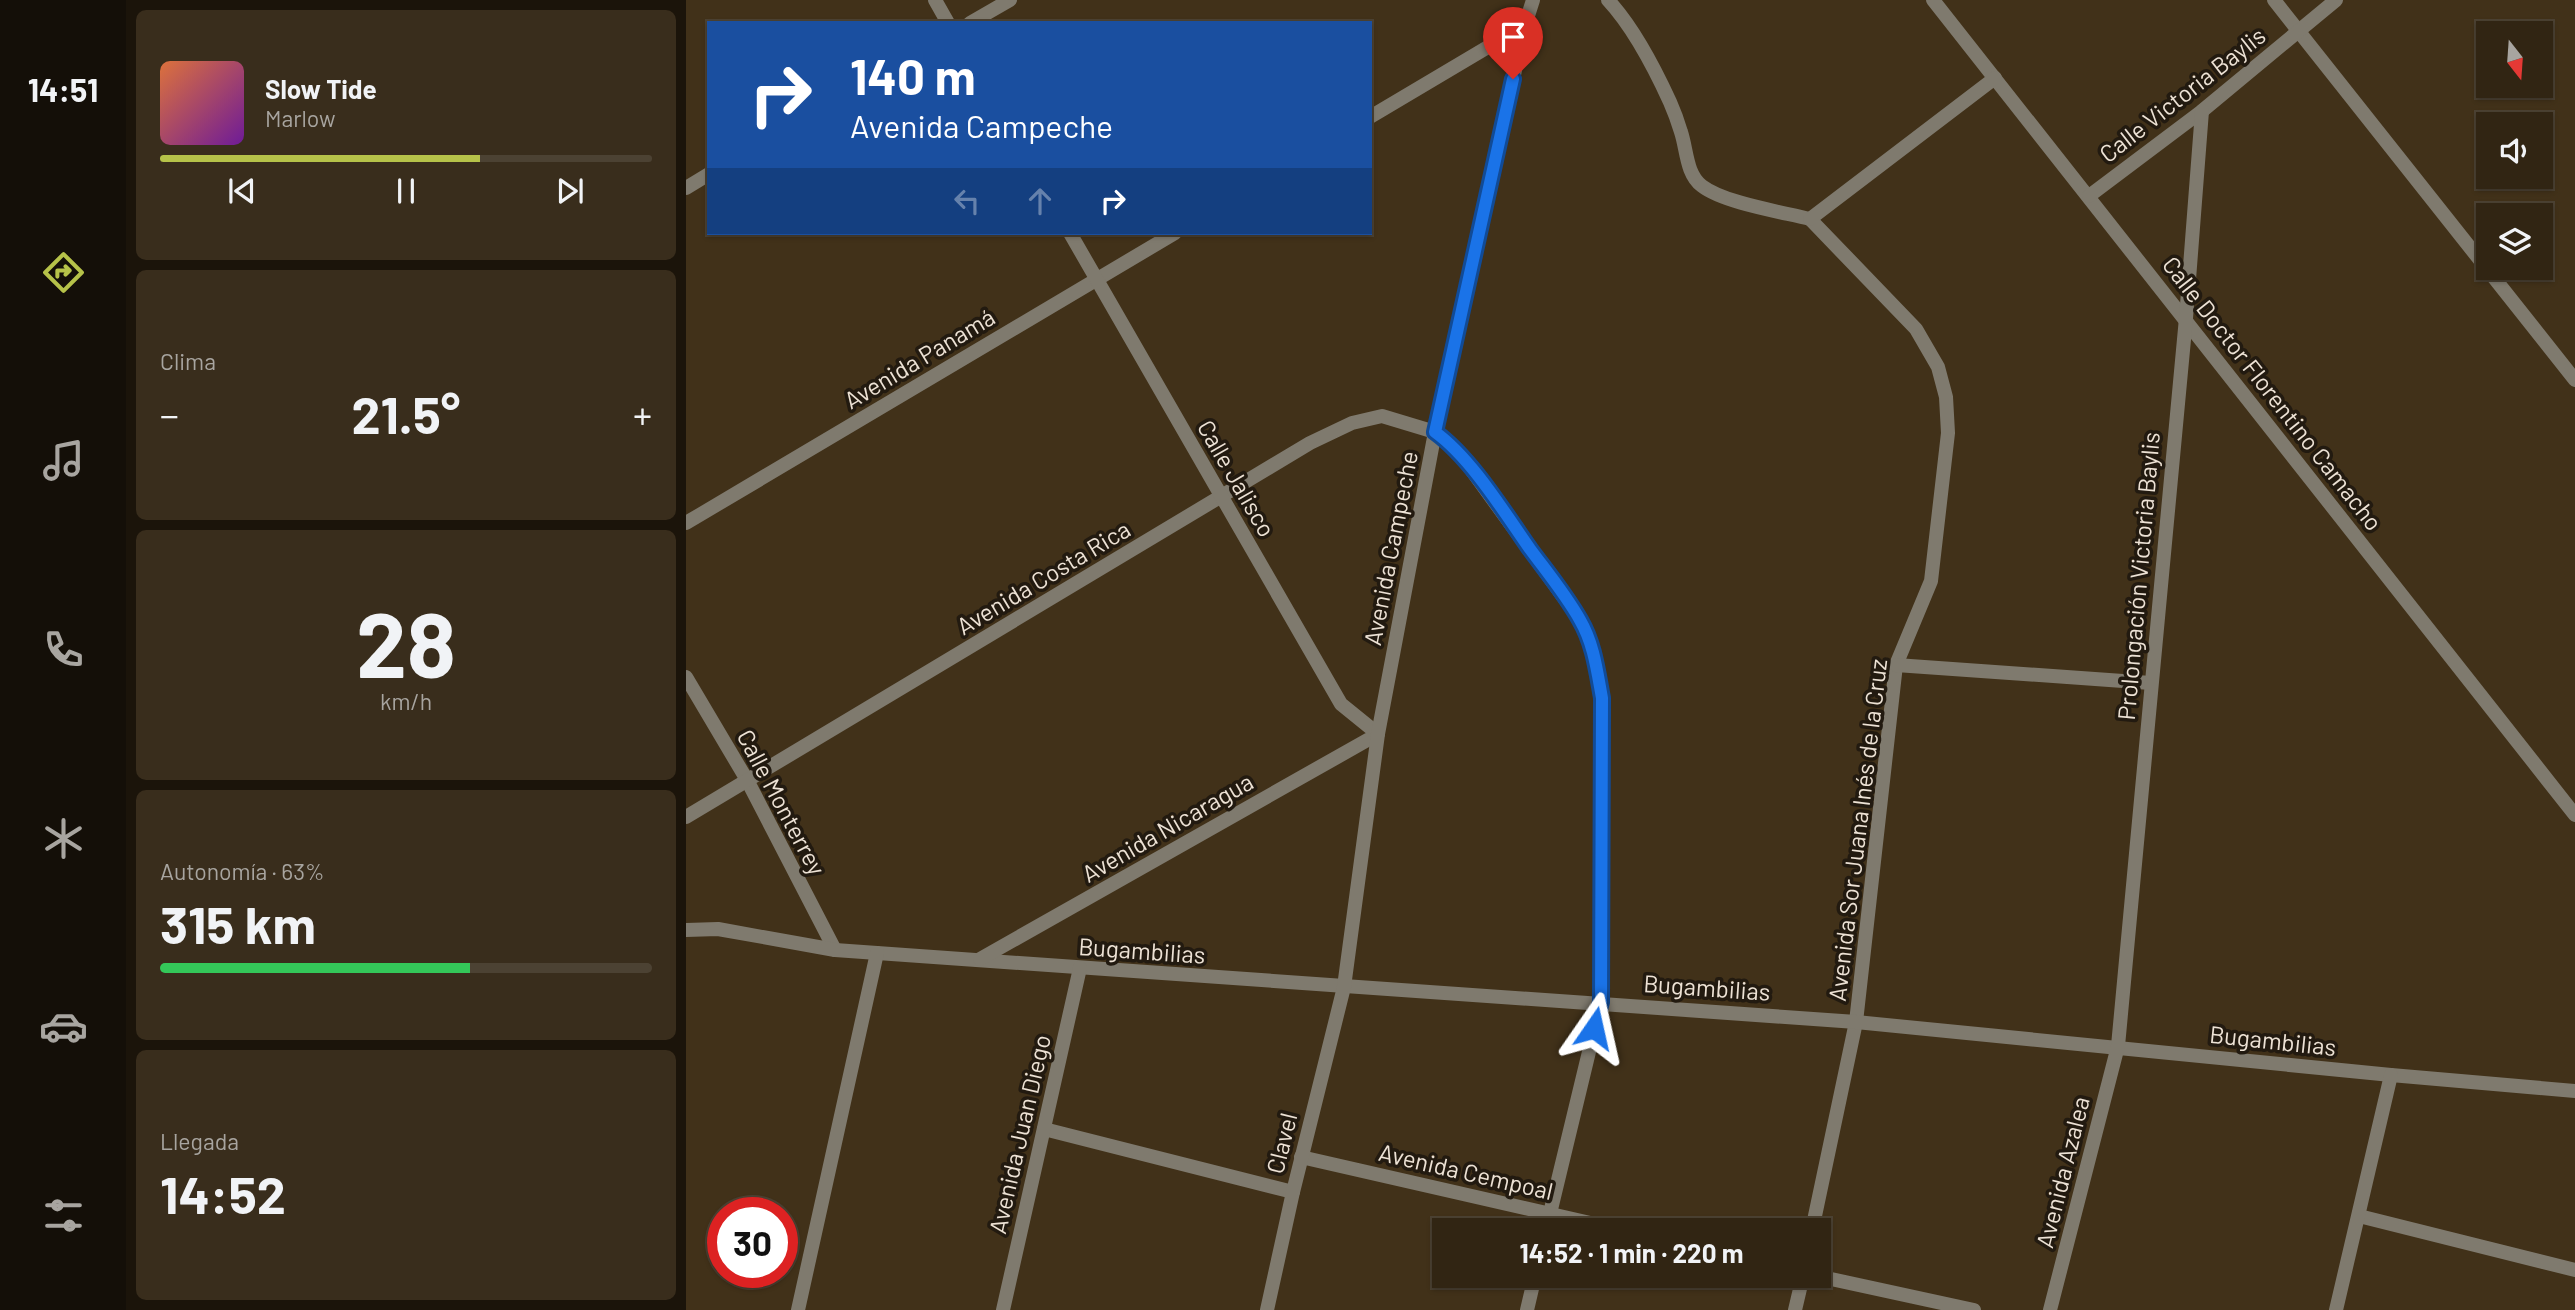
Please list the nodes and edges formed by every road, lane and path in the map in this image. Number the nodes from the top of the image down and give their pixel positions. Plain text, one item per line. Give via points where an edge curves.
1 (935, 0) edge
2 (1010, 0) edge
3 (1533, 0) edge
4 (1608, 0) edge
5 (1933, 0) edge
6 (2274, 0) edge
7 (2336, 0) edge
8 (947, 21) edge
9 (973, 21) edge
10 (1525, 25) junction
11 (2298, 30) junction
12 (1995, 78) junction
13 (2202, 111) junction
14 (1372, 116) edge
15 (707, 175) edge
16 (686, 188) edge
17 (2089, 196) junction
18 (1810, 219) junction
19 (1071, 235) edge
20 (1172, 235) edge
21 (1097, 279) junction
22 (2186, 318) junction
23 (2575, 380) edge
24 (1435, 432) junction
25 (1222, 496) junction
26 (686, 523) edge
27 (1896, 665) junction
28 (686, 677) edge
29 (2151, 683) junction
30 (1378, 734) junction
31 (747, 780) junction
32 (2575, 815) edge
33 (686, 817) edge
34 (686, 930) edge
35 (835, 950) junction
36 (877, 953) junction
37 (979, 960) junction
38 (1080, 968) junction
39 (1344, 987) junction
40 (1601, 1002) junction
41 (1856, 1022) junction
42 (2118, 1046) junction
43 (2392, 1075) junction
44 (2575, 1091) edge
45 (1044, 1129) junction
46 (1301, 1157) junction
47 (1293, 1192) junction
48 (1550, 1214) junction
49 (2359, 1216) junction
50 (1549, 1218) edge
51 (1568, 1218) edge
52 (1815, 1218) edge
53 (2575, 1270) edge
54 (1831, 1279) edge
55 (1532, 1288) edge
56 (1800, 1288) edge
57 (798, 1310) edge
58 (1003, 1310) edge
59 (1267, 1310) edge
60 (1527, 1310) edge
61 (1795, 1310) edge
62 (1974, 1310) edge
63 (2050, 1310) edge
64 (2336, 1310) edge

1 - 8 street
2 - 9 street
3 - 10 street, Avenida Campeche
4 - 18 street via 1670,102 1695,180 1720,196
5 - 12 street, Calle Doctor Florentino Camacho
6 - 11 street
7 - 11 street, Calle Victoria Baylis
10 - 14 street
10 - 24 street, Avenida Campeche
11 - 13 street, Calle Victoria Baylis
11 - 23 street
12 - 17 street, Calle Doctor Florentino Camacho
12 - 18 street
13 - 17 street, Calle Victoria Baylis
13 - 22 street, Prolongación Victoria Baylis
15 - 16 street
17 - 22 street, Calle Doctor Florentino Camacho
18 - 27 street, Avenida Sor Juana Inés de la Cruz via 1916,329 1938,367 1946,397 1948,433 1931,581
19 - 21 street, Calle Jalisco
20 - 21 street, Avenida Panamá
21 - 25 street, Calle Jalisco
21 - 26 street, Avenida Panamá
22 - 29 street, Prolongación Victoria Baylis
22 - 32 street, Calle Doctor Florentino Camacho
24 - 25 street, Avenida Costa Rica via 1382,416 1352,423
24 - 30 street, Avenida Campeche
24 - 40 street via 1462,457 1517,530 1580,620 1594,652 1602,698
25 - 30 street, Calle Jalisco via 1341,704
25 - 31 street, Avenida Costa Rica
27 - 29 street
27 - 41 street, Avenida Sor Juana Inés de la Cruz
28 - 31 street, Calle Monterrey
29 - 42 street, Prolongación Victoria Baylis
30 - 37 street, Avenida Nicaragua
30 - 39 street, Avenida Campeche
31 - 33 street, Avenida Costa Rica
31 - 35 street, Calle Monterrey
34 - 35 street, Bugambilias via 718,929
35 - 36 street, Bugambilias
36 - 37 street, Bugambilias
36 - 57 street
37 - 38 street, Bugambilias
38 - 39 street, Bugambilias
38 - 45 street, Avenida Juan Diego
39 - 40 street, Bugambilias
39 - 46 street, Clavel
40 - 41 street, Bugambilias
40 - 48 street
41 - 42 street, Bugambilias
41 - 52 street, Avenida Sor Juana Inés de la Cruz
42 - 43 street, Bugambilias
42 - 63 street, Avenida Azalea
43 - 44 street, Bugambilias
43 - 49 street
45 - 47 street
45 - 58 street, Avenida Juan Diego
46 - 47 street, Clavel
46 - 48 street, Avenida Cempoal
47 - 59 street, Clavel
48 - 50 street
48 - 51 street, Avenida Cempoal
49 - 53 street
49 - 64 street
54 - 62 street
55 - 60 street
56 - 61 street

